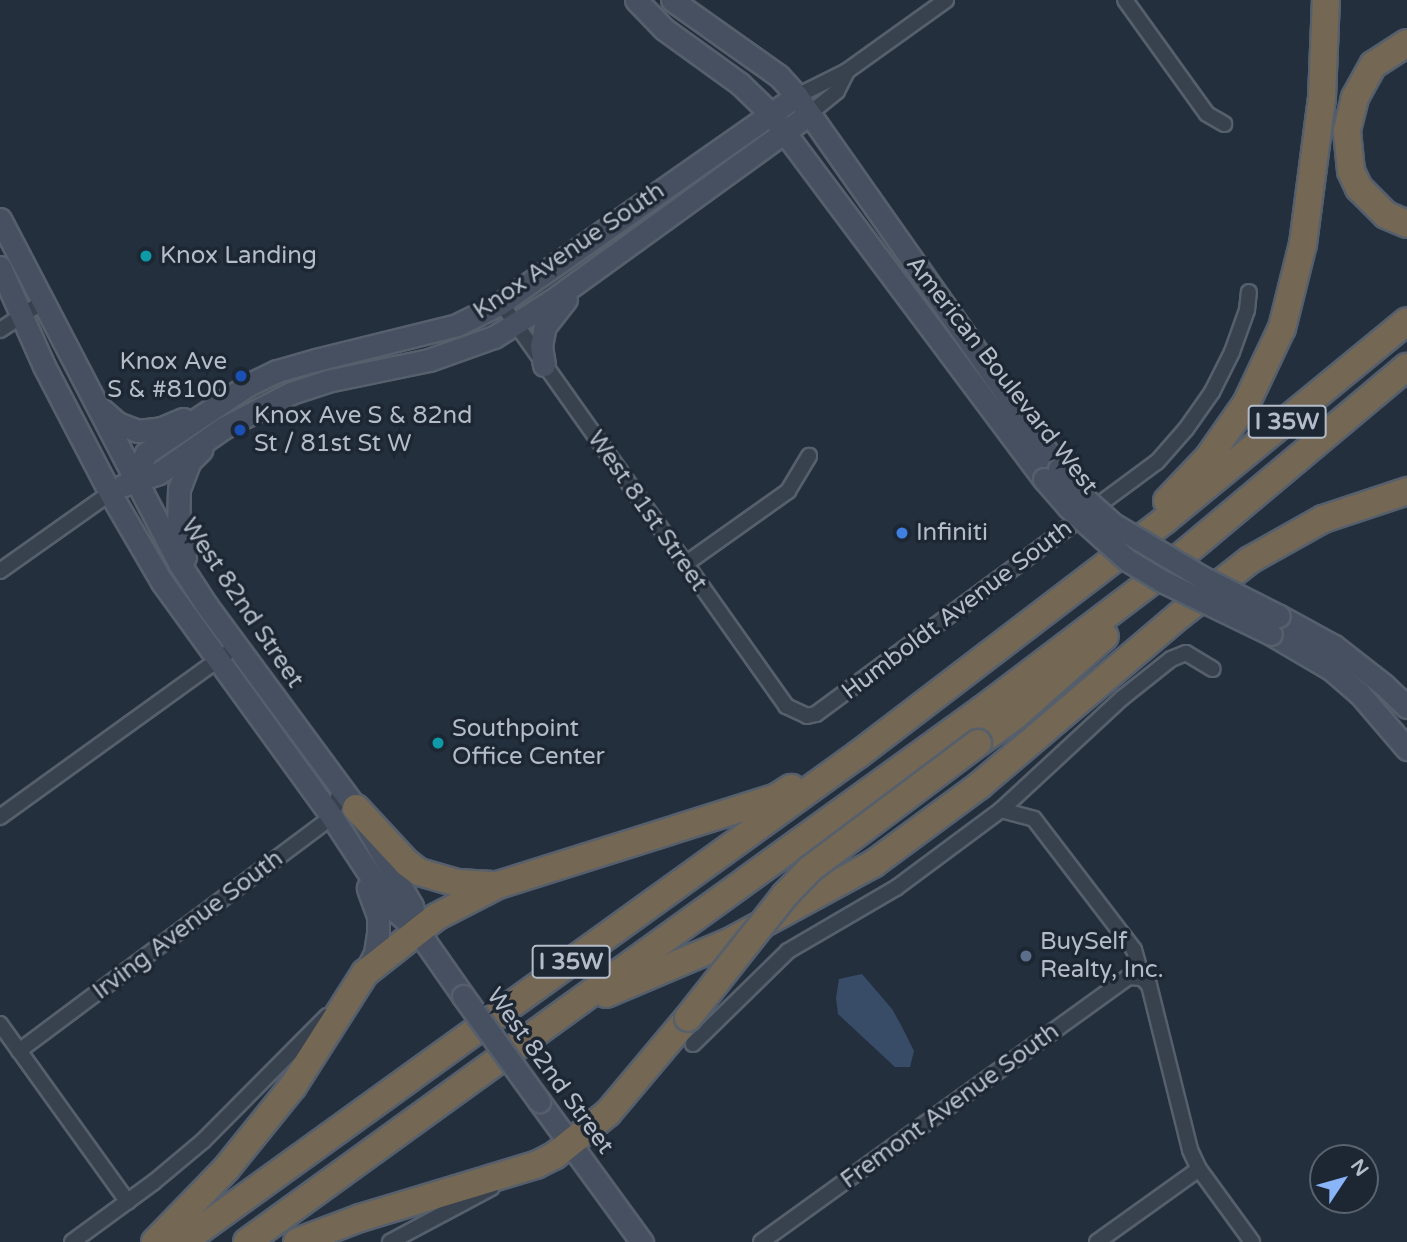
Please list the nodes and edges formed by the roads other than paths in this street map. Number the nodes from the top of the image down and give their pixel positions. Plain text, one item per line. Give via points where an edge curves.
1 (636, 0) edge
2 (672, 0) edge
3 (946, 0) edge
4 (1125, 0) edge
5 (1326, 0) edge
6 (1407, 43) edge
7 (847, 71) junction
8 (797, 96) junction
9 (770, 113) junction
10 (809, 114) junction
11 (1224, 124) dead end
12 (786, 133) junction
13 (0, 219) edge
14 (1407, 224) edge
15 (906, 249) junction
16 (883, 264) junction
17 (0, 267) edge
18 (587, 275) junction
19 (1249, 292) dead end
20 (41, 303) junction
21 (501, 303) junction
22 (22, 315) junction
23 (1407, 321) edge
24 (515, 324) junction
25 (0, 330) edge
26 (544, 365) junction
27 (1407, 367) edge
28 (94, 403) junction
29 (211, 408) junction
30 (225, 427) junction
31 (809, 456) dead end
32 (1052, 474) junction
33 (133, 479) junction
34 (1407, 491) edge
35 (110, 493) junction
36 (1407, 503) edge
37 (1236, 511) junction
38 (1323, 519) junction
39 (1131, 546) junction
40 (684, 565) junction
41 (0, 571) edge
42 (207, 607) junction
43 (1275, 625) junction
44 (236, 646) junction
45 (216, 659) junction
46 (1213, 669) dead end
47 (957, 680) junction
48 (1407, 708) edge
49 (798, 715) joint
50 (1407, 749) edge
51 (343, 805) junction
52 (1001, 810) junction
53 (0, 817) edge
54 (349, 844) junction
55 (498, 885) junction
56 (417, 930) junction
57 (1142, 978) junction
58 (358, 982) junction
59 (559, 1014) junction
60 (1, 1026) edge
61 (691, 1031) junction
62 (19, 1051) junction
63 (569, 1144) junction
64 (536, 1165) junction
65 (1199, 1168) junction
66 (128, 1202) junction
67 (72, 1242) edge
68 (155, 1242) edge
69 (183, 1242) edge
70 (247, 1242) edge
71 (297, 1242) edge
72 (390, 1242) edge
73 (642, 1242) edge
74 (761, 1242) edge
75 (1097, 1242) edge
76 (1252, 1242) edge

1 - 9 street, American Boulevard West via 664,29 740,84
2 - 8 street, American Boulevard West via 779,76
3 - 7 street, Knox Avenue South
4 - 11 street via 1208,114
5 - 39 highway via 1322,98 1303,244 1282,328 1246,404 1208,458 1156,512
6 - 14 highway via 1373,65 1355,98 1347,131 1351,171 1359,188 1386,215
7 - 8 street, Knox Avenue South
7 - 10 street, Knox Avenue South via 837,91
8 - 9 street, Knox Avenue South
8 - 10 street, American Boulevard West
9 - 12 street, American Boulevard West
9 - 21 street, Knox Avenue South
10 - 12 street, Knox Avenue South
10 - 15 street, American Boulevard West
12 - 16 street, American Boulevard West
12 - 18 street, Knox Avenue South
13 - 20 street, West 82nd Street
15 - 16 street
15 - 32 street, American Boulevard West
16 - 32 street, American Boulevard West
17 - 22 street, West 82nd Street
18 - 24 street, Knox Avenue South
18 - 26 street via 545,326
19 - 49 street, Humboldt Avenue South via 1232,352 1212,392 1157,462 816,714
20 - 22 street
20 - 28 street, West 82nd Street
21 - 24 street, West 81st Street
21 - 29 street, Knox Avenue South via 457,325 277,371
22 - 25 street
22 - 35 street, West 82nd Street
23 - 39 highway, I 35W
24 - 26 street, West 81st Street
24 - 30 street, Knox Avenue South via 453,352 291,393
26 - 40 street, West 81st Street
27 - 37 highway, I 35W
28 - 29 street via 117,423 138,431 162,428
28 - 33 street, West 82nd Street
29 - 33 street, Knox Avenue South via 146,453
30 - 33 street, Knox Avenue South via 159,473
30 - 42 street via 190,461 177,504 181,547
31 - 40 street via 788,491
32 - 43 street, American Boulevard West, bridge via 1113,524
33 - 35 street, Knox Avenue South
33 - 42 street, West 82nd Street
34 - 38 highway
35 - 41 street, Knox Avenue South
35 - 45 street, West 82nd Street via 162,582
36 - 38 highway
37 - 59 highway, I 35W via 983,709
37 - 61 highway, bridge via 1174,576 1015,716 810,869 785,895
38 - 59 highway via 1250,560 980,785 873,864 731,941
39 - 47 highway, I 35W
40 - 49 street, West 81st Street via 786,706
42 - 44 street, West 82nd Street
43 - 48 street, American Boulevard West via 1334,646
43 - 50 street, American Boulevard West via 1359,693
44 - 45 street
44 - 51 street, West 82nd Street
45 - 51 street, West 82nd Street
45 - 53 street
46 - 52 street via 1186,653 1171,659
47 - 55 highway via 777,797
47 - 69 highway, I 35W
51 - 54 street, West 82nd Street
51 - 55 highway via 419,872 457,883
51 - 56 street, West 82nd Street via 412,906
51 - 62 street, Irving Avenue South
52 - 57 street via 1034,819 1134,950
52 - 61 street via 896,888 788,951
54 - 56 street, West 82nd Street via 391,908
54 - 58 street via 378,916 375,953
55 - 56 highway via 450,907
56 - 58 highway
56 - 63 street, West 82nd Street, bridge
57 - 65 street via 1149,985 1190,1150
57 - 74 street, Fremont Avenue South via 1129,977
58 - 66 street via 203,1141
58 - 68 highway via 293,1086 226,1169
59 - 70 highway, I 35W
60 - 62 street
61 - 63 highway via 608,1113
62 - 66 street
63 - 64 highway
63 - 73 street, West 82nd Street
64 - 71 highway via 360,1218
64 - 72 street
65 - 75 street
65 - 76 street
66 - 67 street

